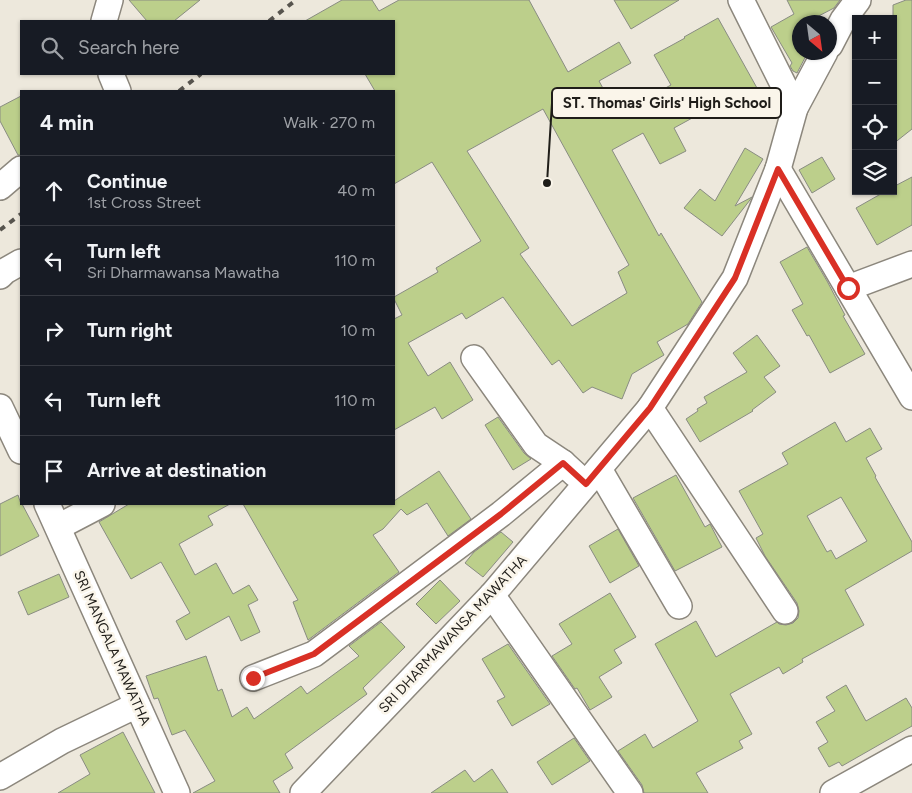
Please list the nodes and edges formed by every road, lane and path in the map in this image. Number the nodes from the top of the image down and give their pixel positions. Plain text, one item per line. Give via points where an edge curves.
1 (110, 0) edge
2 (741, 0) edge
3 (858, 0) edge
4 (104, 20) edge
5 (837, 32) edge
6 (822, 60) edge
7 (795, 108) junction
8 (778, 169) junction
9 (20, 170) edge
10 (0, 187) edge
11 (20, 263) edge
12 (912, 264) edge
13 (0, 276) edge
14 (848, 288) junction
15 (474, 358) dead end
16 (912, 396) edge
17 (0, 407) edge
18 (650, 408) junction
19 (20, 449) edge
20 (563, 463) junction
21 (592, 477) junction
22 (47, 505) edge
23 (100, 505) edge
24 (58, 527) junction
25 (492, 595) junction
26 (679, 606) dead end
27 (784, 612) dead end
28 (253, 678) dead end
29 (137, 705) junction
30 (912, 749) edge
31 (0, 777) edge
32 (316, 788) edge
33 (177, 793) edge
34 (630, 793) edge
35 (833, 793) edge

1 - 4 street
2 - 7 street
3 - 5 street
6 - 7 street, SRI DHARMAWANSA MAWATHA
7 - 8 street, SRI DHARMAWANSA MAWATHA
8 - 14 street
8 - 18 street, SRI DHARMAWANSA MAWATHA via 735,278
9 - 10 street
11 - 13 street
12 - 14 street
14 - 16 street
15 - 20 street via 536,445
17 - 19 street
18 - 21 street, SRI DHARMAWANSA MAWATHA
18 - 27 street
20 - 21 street
20 - 28 street via 501,514 314,654
21 - 25 street, SRI DHARMAWANSA MAWATHA
21 - 26 street
22 - 24 street, SRI MANGALA MAWATHA
23 - 24 street
24 - 29 street, SRI MANGALA MAWATHA
25 - 32 street, SRI DHARMAWANSA MAWATHA
25 - 34 street
29 - 31 street via 62,741
29 - 33 street, SRI MANGALA MAWATHA
30 - 35 street

